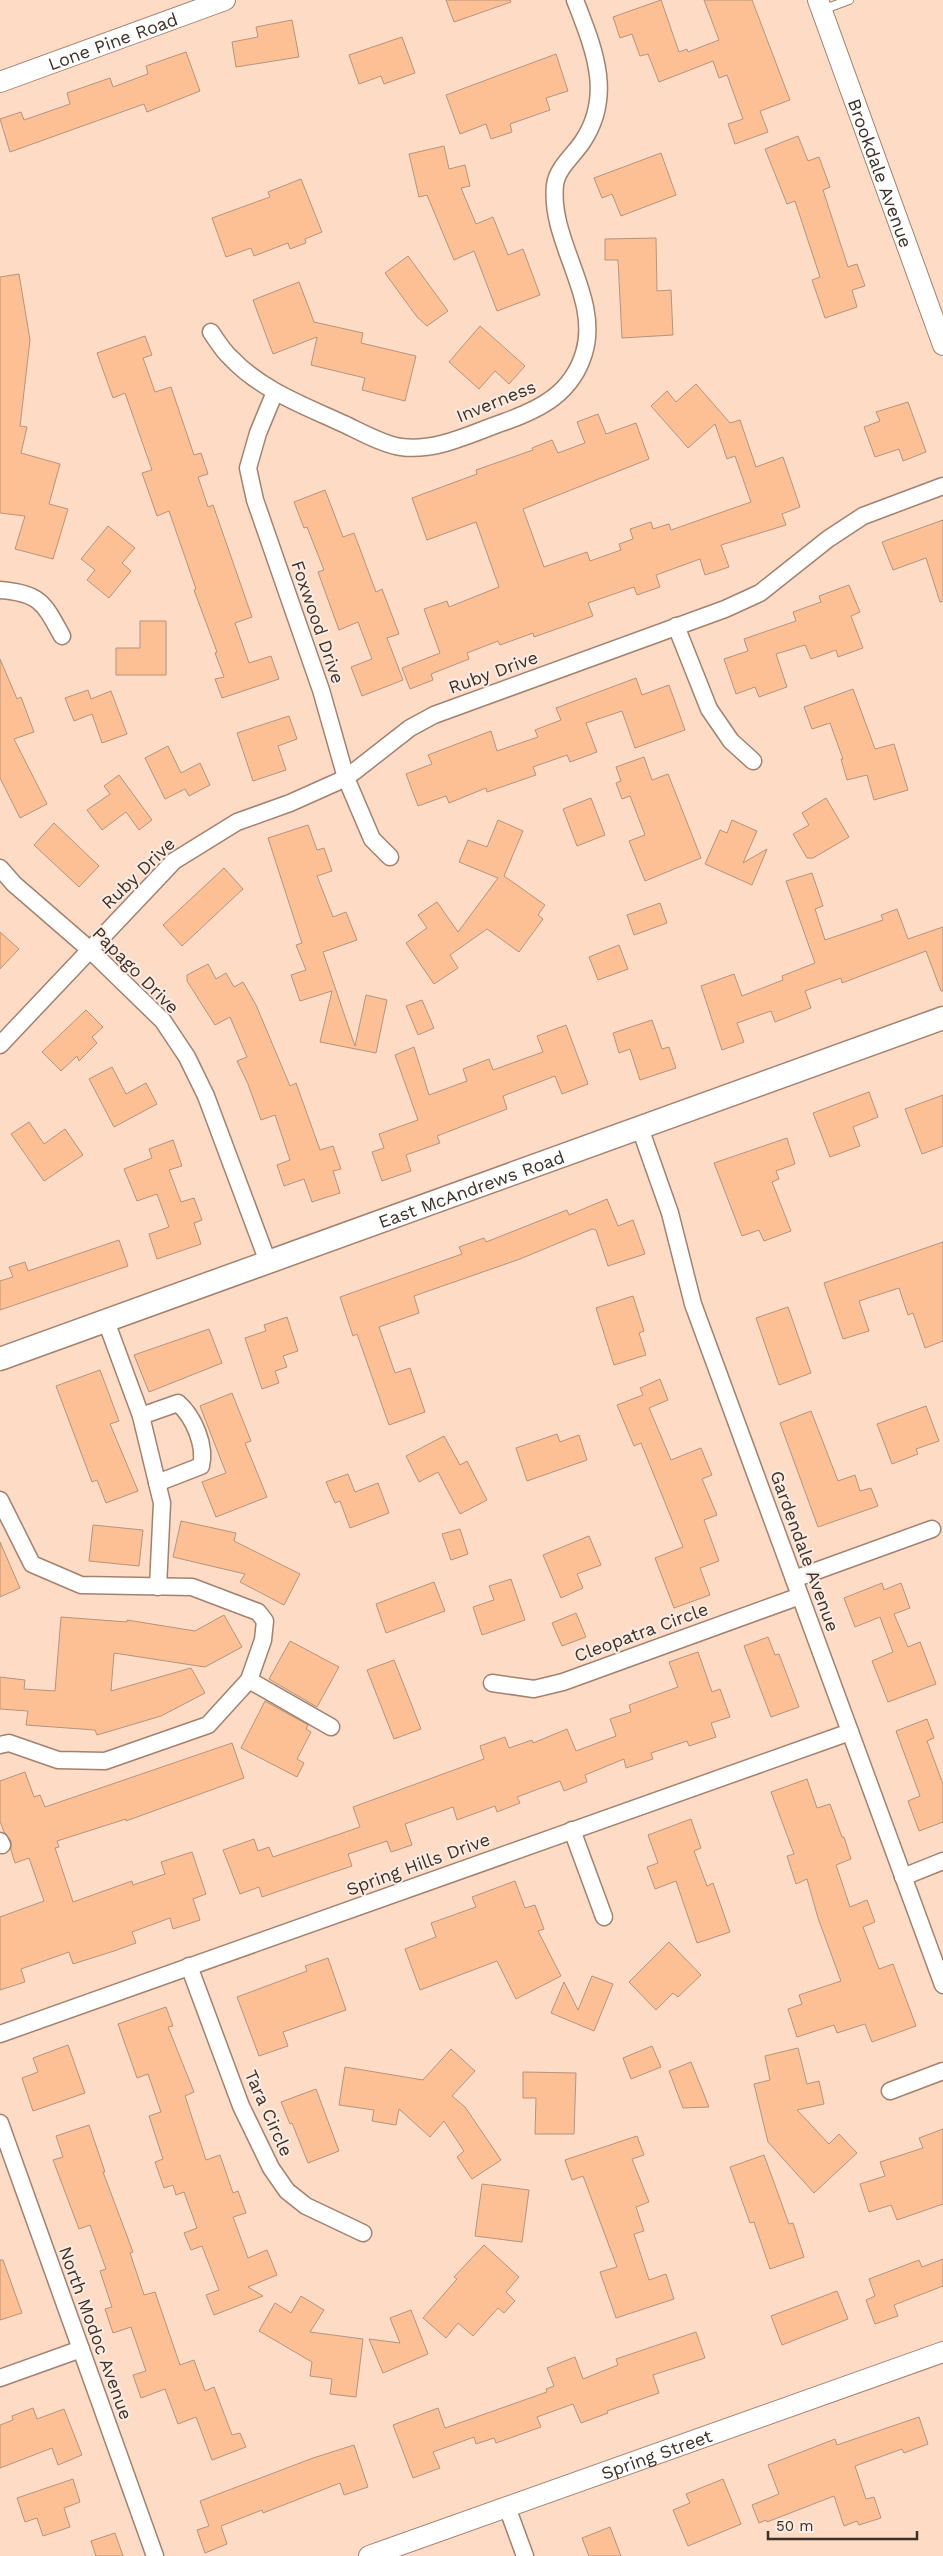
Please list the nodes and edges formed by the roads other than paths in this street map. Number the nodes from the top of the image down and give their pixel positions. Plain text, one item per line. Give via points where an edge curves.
1 (225, 0) edge
2 (575, 0) edge
3 (849, 0) edge
4 (820, 5) edge
5 (0, 82) edge
6 (211, 332) dead end
7 (943, 345) edge
8 (276, 392) junction
9 (943, 486) edge
10 (0, 590) edge
11 (676, 626) junction
12 (62, 636) dead end
13 (753, 761) dead end
14 (346, 778) junction
15 (390, 857) dead end
16 (0, 868) edge
17 (89, 949) junction
18 (943, 1018) edge
19 (0, 1045) edge
20 (640, 1128) junction
21 (268, 1262) junction
22 (106, 1321) junction
23 (0, 1359) edge
24 (141, 1416) junction
25 (157, 1483) junction
26 (0, 1500) edge
27 (932, 1529) dead end
28 (794, 1579) junction
29 (158, 1587) junction
30 (800, 1596) junction
31 (249, 1680) junction
32 (492, 1683) dead end
33 (331, 1727) dead end
34 (850, 1732) junction
35 (0, 1745) edge
36 (572, 1830) junction
37 (943, 1861) edge
38 (904, 1877) junction
39 (604, 1917) dead end
40 (189, 1966) junction
41 (943, 1985) edge
42 (0, 2034) edge
43 (943, 2071) edge
44 (890, 2091) dead end
45 (0, 2123) edge
46 (363, 2234) dead end
47 (81, 2349) junction
48 (943, 2352) edge
49 (0, 2378) edge
50 (507, 2507) junction
51 (155, 2556) edge
52 (369, 2556) edge
53 (525, 2556) edge

1 - 5 street, Lone Pine Road
2 - 8 street, Inverness via 599,73 595,120 556,179 554,198 589,331 575,376 546,405 436,446 400,447
3 - 4 lane
4 - 7 street, Brookdale Avenue
6 - 8 street, Inverness via 230,358
8 - 14 street, Foxwood Drive via 248,468 255,500 321,690
9 - 11 street, Ruby Drive via 863,516 828,539 760,593
10 - 12 street via 24,592 36,598 48,610
11 - 13 street via 709,709 731,741
11 - 14 street, Ruby Drive via 434,715 410,728
14 - 15 street, Foxwood Drive via 372,839
14 - 17 street, Ruby Drive via 237,822 174,861
16 - 17 street, Papago Drive
17 - 19 street, Ruby Drive
17 - 21 street, Papago Drive via 163,1021 187,1057 206,1096
18 - 20 main road, East McAndrews Road
20 - 21 main road, East McAndrews Road
20 - 28 street, Gardendale Avenue via 670,1213 693,1304
21 - 22 main road, East McAndrews Road
22 - 23 main road, East McAndrews Road
22 - 24 street
24 - 25 street
24 - 25 street via 178,1403 187,1411 204,1453 201,1466
25 - 29 street via 162,1503
26 - 29 street via 32,1564 81,1585
27 - 28 street
28 - 30 street, Gardendale Avenue
29 - 31 street via 192,1587 258,1612 266,1621
30 - 32 street, Cleopatra Circle via 563,1682 534,1689
30 - 34 street, Gardendale Avenue
31 - 33 street
31 - 35 street via 208,1725 106,1761 58,1760 9,1744
34 - 36 street, Spring Hills Drive
34 - 38 street, Gardendale Avenue
36 - 39 street
36 - 40 street, Spring Hills Drive
37 - 38 street
38 - 41 street, Gardendale Avenue
40 - 42 street, Spring Hills Drive
40 - 46 street, Tara Circle via 241,2106 271,2168 287,2191 306,2206
43 - 44 street
45 - 47 street, North Modoc Avenue
47 - 49 street
47 - 51 street, North Modoc Avenue
48 - 50 street, Spring Street
50 - 52 street, Spring Street
50 - 53 street

